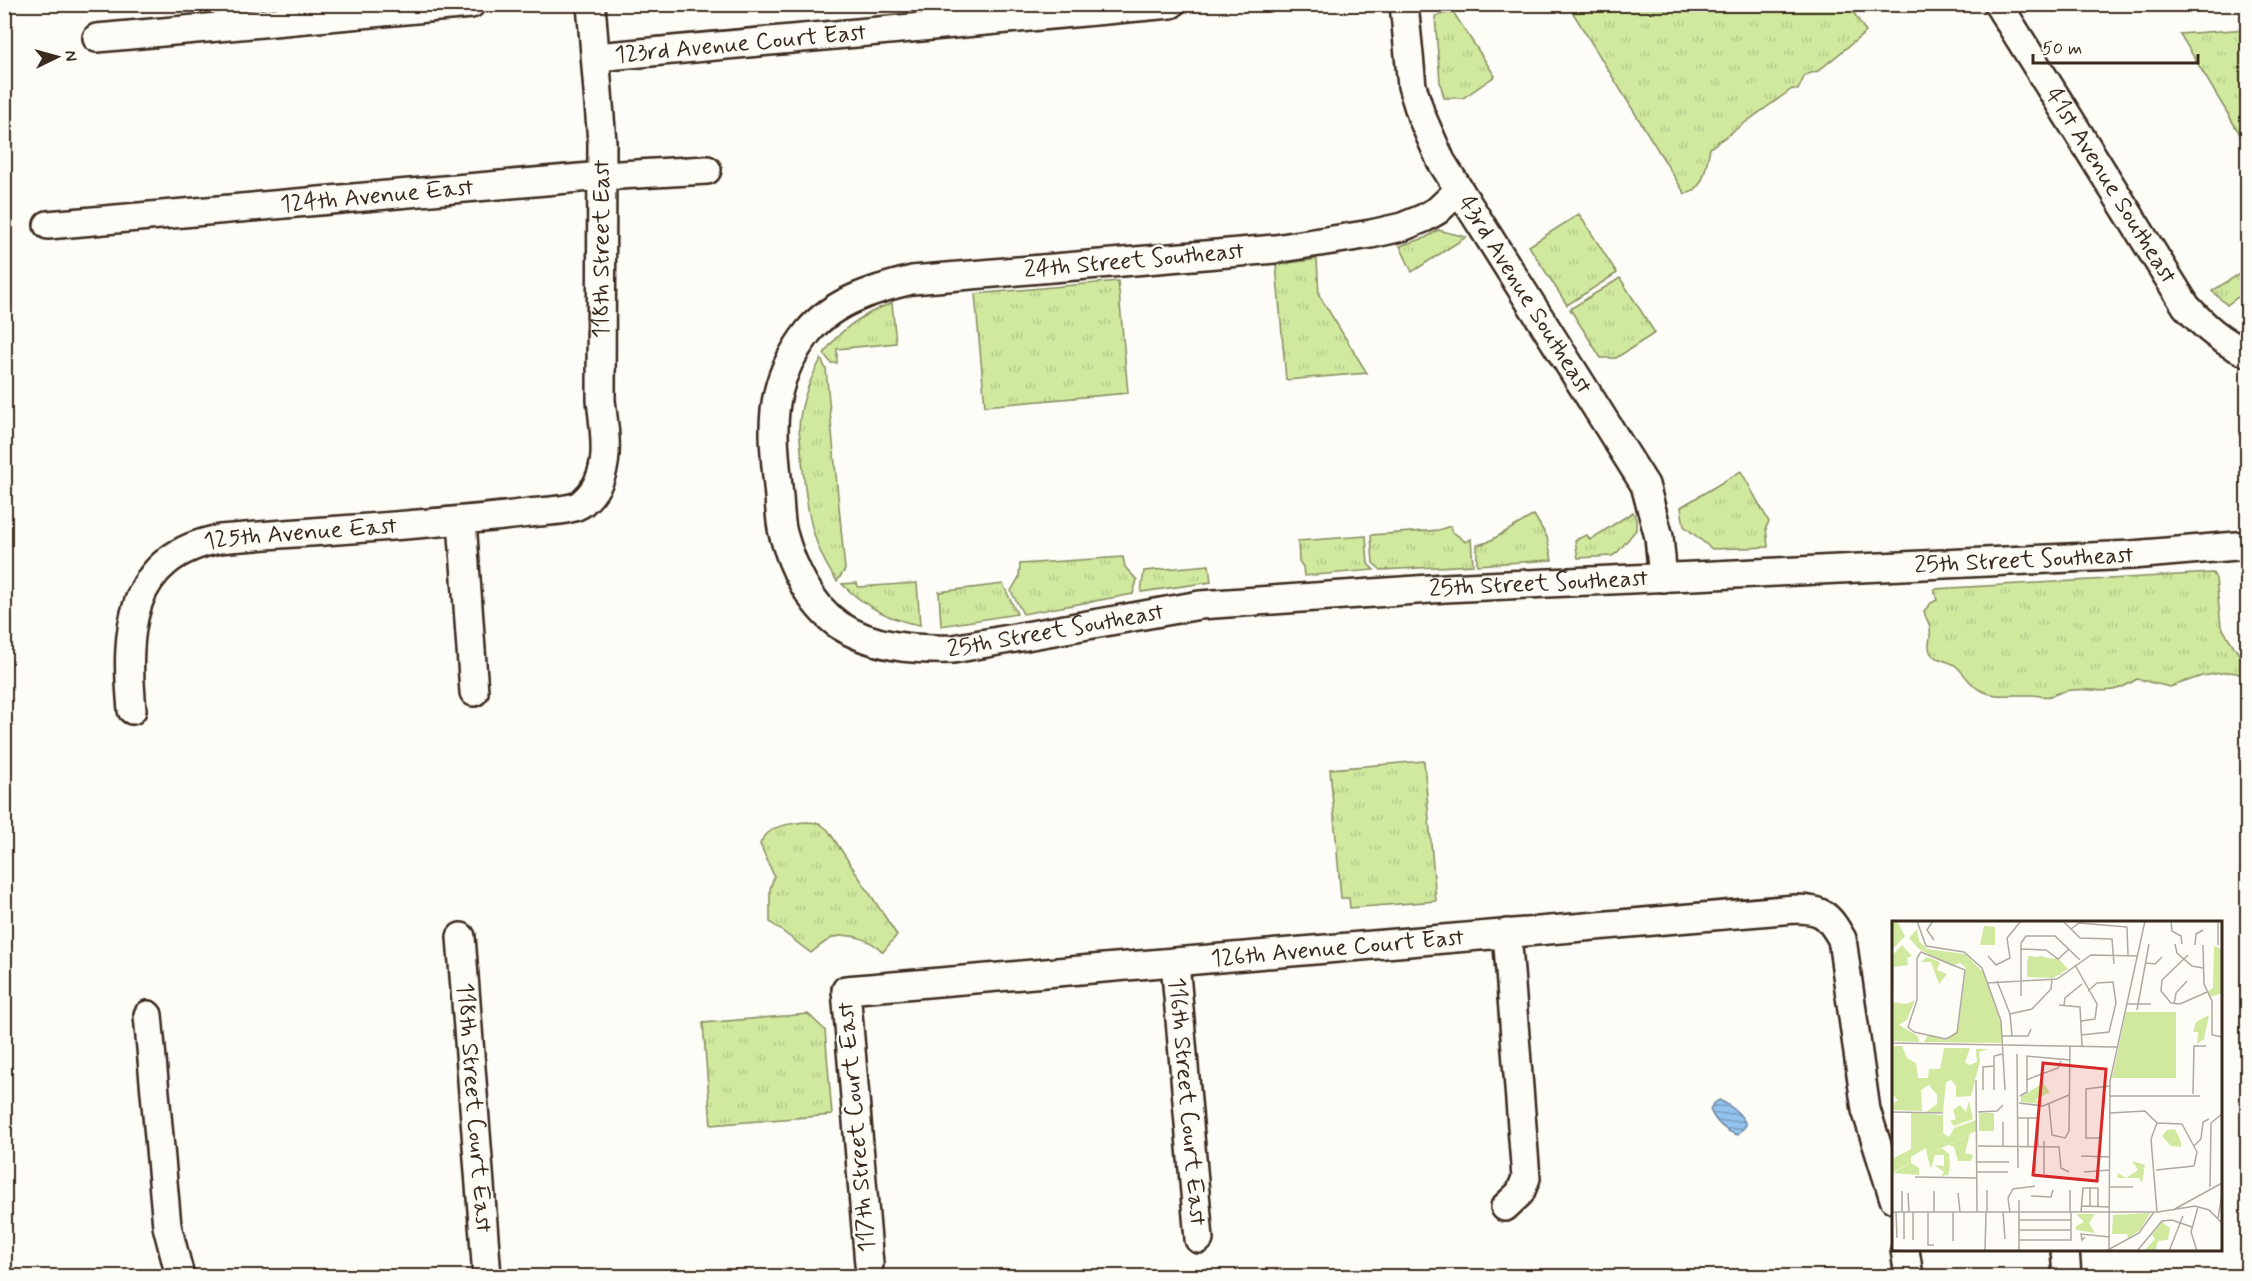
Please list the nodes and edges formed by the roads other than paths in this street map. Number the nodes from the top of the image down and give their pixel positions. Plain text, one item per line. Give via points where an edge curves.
1 (471, 4) edge
2 (591, 4) edge
3 (1404, 4) edge
4 (1998, 4) edge
5 (1155, 5) edge
6 (97, 38) dead end
7 (597, 57) junction
8 (706, 170) dead end
9 (602, 176) junction
10 (1459, 190) junction
11 (48, 225) dead end
12 (2247, 353) edge
13 (594, 491) joint
14 (462, 521) junction
15 (2247, 545) edge
16 (1663, 578) junction
17 (838, 624) joint
18 (474, 692) dead end
19 (132, 710) dead end
20 (1507, 933) junction
21 (460, 937) dead end
22 (1175, 962) junction
23 (846, 990) joint
24 (148, 1015) dead end
25 (1892, 1196) edge
26 (1505, 1207) dead end
27 (1199, 1239) dead end
28 (1905, 1251) edge
29 (2065, 1251) edge
30 (869, 1263) dead end
31 (180, 1276) edge
32 (487, 1276) edge
33 (1909, 1276) edge
34 (2067, 1276) edge

1 - 6 street
2 - 7 street, 118th Street East
3 - 10 street, 43rd Avenue Southeast via 1412,86 1441,160
4 - 12 street, 41st Avenue Southeast via 2186,306 2207,329
5 - 7 street, 123rd Avenue Court East
7 - 9 street, 118th Street East
8 - 9 street, 124th Avenue East
9 - 11 street, 124th Avenue East
9 - 13 street, 118th Street East via 601,390 605,464
10 - 16 street, 43rd Avenue Southeast via 1645,485 1657,528
10 - 17 street, 24th Street Southeast via 1424,218 1371,234 1275,249 912,280 863,294 826,315 809,330 786,367 777,393 775,455 782,531 803,582 814,600
13 - 14 street, 125th Avenue East via 577,507
14 - 18 street
14 - 19 street, 125th Avenue East via 220,539 201,542 176,554 151,576 134,613 128,664
15 - 16 street, 25th Street Southeast via 2132,555
16 - 17 street, 25th Street Southeast via 1200,604 953,649 893,646
20 - 22 street, 126th Avenue Court East
20 - 25 street, 126th Avenue Court East via 1795,909 1814,909 1827,917 1842,939 1866,1110
20 - 26 street via 1526,1178 1520,1193
21 - 32 street, 118th Street Court East
22 - 23 street, 126th Avenue Court East
22 - 27 street, 116th Street Court East
23 - 30 street, 117th Street Court East
24 - 31 street via 167,1226
28 - 33 street
29 - 34 street

